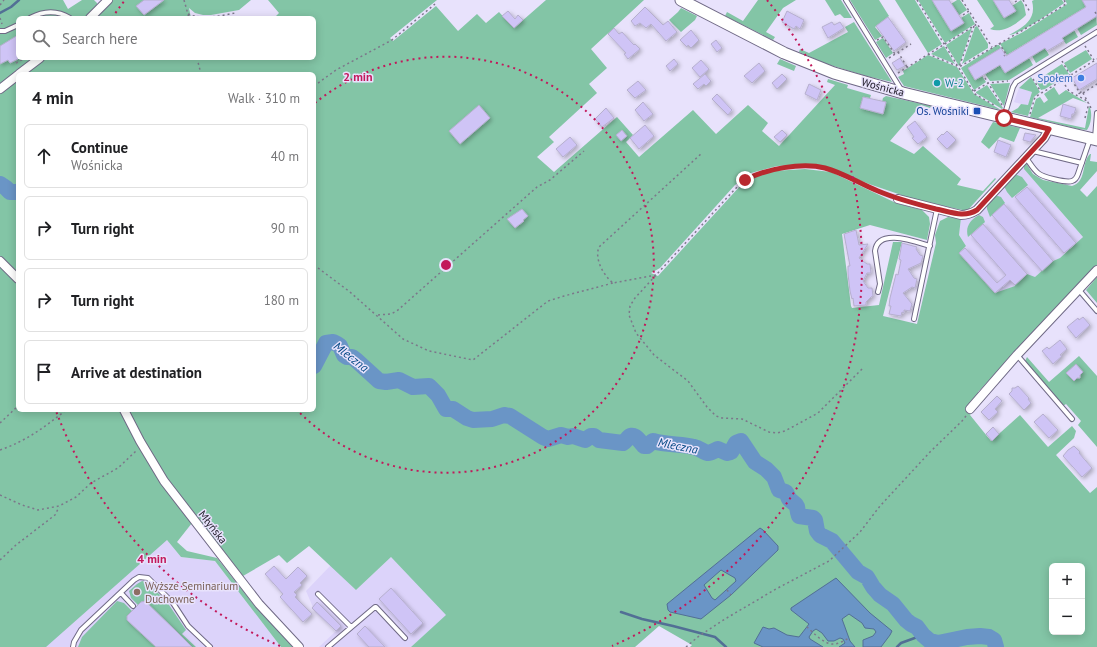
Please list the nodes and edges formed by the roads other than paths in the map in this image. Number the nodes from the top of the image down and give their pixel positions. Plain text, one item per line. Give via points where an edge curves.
1 (108, 0) edge
2 (681, 0) edge
3 (846, 0) edge
4 (33, 16) edge
5 (65, 16) edge
6 (92, 16) edge
7 (16, 25) edge
8 (0, 31) edge
9 (1097, 32) edge
10 (37, 60) edge
11 (22, 72) edge
12 (16, 76) edge
13 (0, 89) edge
14 (903, 92) junction
15 (1095, 113) edge
16 (1005, 115) junction
17 (1049, 129) junction
18 (1094, 139) edge
19 (1033, 150) junction
20 (1026, 158) junction
21 (1082, 163) junction
22 (898, 199) road end
23 (937, 209) junction
24 (930, 246) junction
25 (0, 261) edge
26 (1097, 270) edge
27 (16, 277) edge
28 (1079, 290) junction
29 (878, 292) dead end
30 (1097, 311) edge
31 (914, 319) dead end
32 (1017, 356) junction
33 (970, 409) road end
34 (125, 412) edge
35 (1072, 419) dead end
36 (121, 593) junction
37 (318, 594) dead end
38 (133, 606) dead end
39 (351, 627) junction
40 (405, 638) dead end
41 (73, 647) edge
42 (210, 647) edge
43 (299, 647) edge
44 (328, 647) edge

1 - 6 street
2 - 14 street, Wośnicka via 807,63 859,81
3 - 14 lane
4 - 5 lane via 49,12
7 - 8 lane via 5,32
9 - 16 lane via 1014,85
10 - 11 street
12 - 13 street
14 - 16 street, Wośnicka
15 - 18 lane
16 - 17 street, Wośnicka
17 - 18 street, Wośnicka
17 - 19 street
18 - 21 lane
19 - 20 street
19 - 21 lane
20 - 21 lane via 1042,176 1066,182 1076,178
20 - 23 street via 975,212 961,215
22 - 23 street
23 - 24 lane
24 - 29 lane via 896,237 880,242 875,251 880,284
24 - 31 lane
25 - 27 street
26 - 28 street
28 - 30 lane
28 - 32 street
32 - 33 street
32 - 35 lane
34 - 43 street, Młyńska via 164,481 258,604
36 - 38 lane
36 - 41 lane via 81,630
36 - 42 lane via 139,576 148,578 173,603 188,626
37 - 39 lane
39 - 40 lane via 376,607
39 - 44 lane

